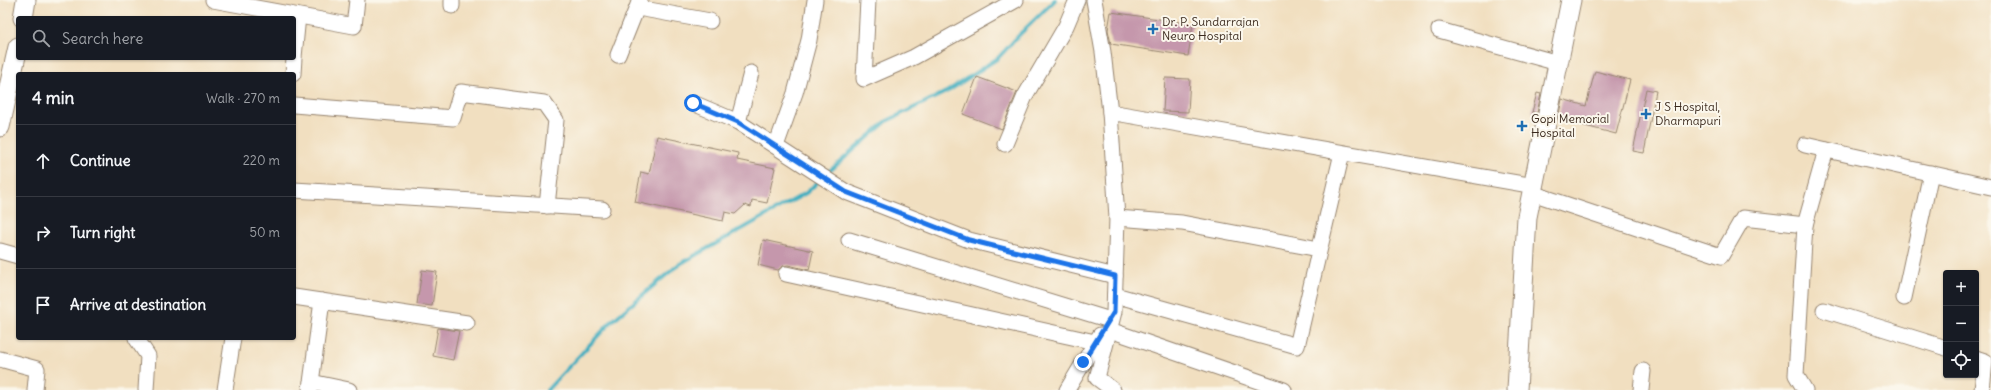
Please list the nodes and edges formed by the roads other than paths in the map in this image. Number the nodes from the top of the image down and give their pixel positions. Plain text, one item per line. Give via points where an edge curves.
1 (26, 0) edge
2 (213, 0) edge
3 (358, 0) edge
4 (815, 0) edge
5 (868, 0) edge
6 (1016, 0) edge
7 (1078, 0) edge
8 (1094, 0) edge
9 (1571, 0) edge
10 (639, 4) edge
11 (23, 16) edge
12 (298, 16) junction
13 (710, 21) dead end
14 (1439, 30) dead end
15 (296, 37) edge
16 (618, 55) dead end
17 (16, 58) edge
18 (294, 60) edge
19 (1558, 63) junction
20 (293, 72) edge
21 (751, 73) dead end
22 (693, 103) dead end
23 (8, 104) edge
24 (296, 105) edge
25 (1110, 112) junction
26 (738, 122) junction
27 (0, 127) edge
28 (1005, 144) dead end
29 (1805, 145) dead end
30 (776, 146) junction
31 (1826, 150) junction
32 (1342, 153) junction
33 (1931, 173) junction
34 (1991, 187) edge
35 (1533, 189) junction
36 (296, 190) edge
37 (548, 206) junction
38 (602, 209) dead end
39 (1117, 218) junction
40 (1804, 225) junction
41 (849, 240) dead end
42 (1319, 248) junction
43 (0, 251) edge
44 (16, 255) edge
45 (786, 274) dead end
46 (1115, 276) junction
47 (1115, 295) junction
48 (296, 297) edge
49 (1904, 298) dead end
50 (322, 301) junction
51 (1824, 310) dead end
52 (1111, 321) junction
53 (467, 323) dead end
54 (137, 340) edge
55 (233, 340) edge
56 (1095, 342) junction
57 (1943, 347) edge
58 (0, 358) edge
59 (1979, 359) edge
60 (1643, 371) dead end
61 (311, 386) edge
62 (35, 390) edge
63 (146, 390) edge
64 (225, 390) edge
65 (348, 390) edge
66 (1067, 390) edge
67 (1113, 390) edge
68 (1284, 390) edge
69 (1517, 390) edge
70 (1641, 390) edge
71 (1805, 390) edge
72 (1982, 390) edge

1 - 11 street
2 - 12 street
3 - 12 street via 354,26
4 - 30 street via 809,40 795,93
5 - 6 street via 864,79 914,57
7 - 28 street via 1066,26 1025,96
8 - 25 street
9 - 19 street
10 - 13 street
10 - 16 street
12 - 15 street
14 - 19 street
17 - 23 street
18 - 20 street
19 - 35 street
21 - 26 street
22 - 26 street
23 - 27 street
24 - 37 street via 453,118 462,92 544,103 556,120
25 - 32 street
25 - 39 street
26 - 30 street
29 - 31 street
30 - 46 street via 846,192 969,240
31 - 33 street
31 - 40 street
32 - 35 street
32 - 42 street
33 - 34 street
33 - 49 street
35 - 40 street via 1721,256 1743,218
35 - 69 street via 1527,217
36 - 37 street
37 - 38 street
39 - 42 street via 1182,223
39 - 46 street
40 - 71 street via 1796,375
41 - 52 street
42 - 47 street via 1297,346
43 - 44 street
45 - 56 street
46 - 47 street
47 - 52 street
48 - 50 street
50 - 53 street
50 - 61 street
51 - 57 street
52 - 56 street
52 - 67 street via 1097,378
52 - 68 street
54 - 63 street via 148,356
55 - 64 street
56 - 66 street
58 - 62 street via 37,369
59 - 72 street via 1985,360
60 - 70 street
61 - 65 street

